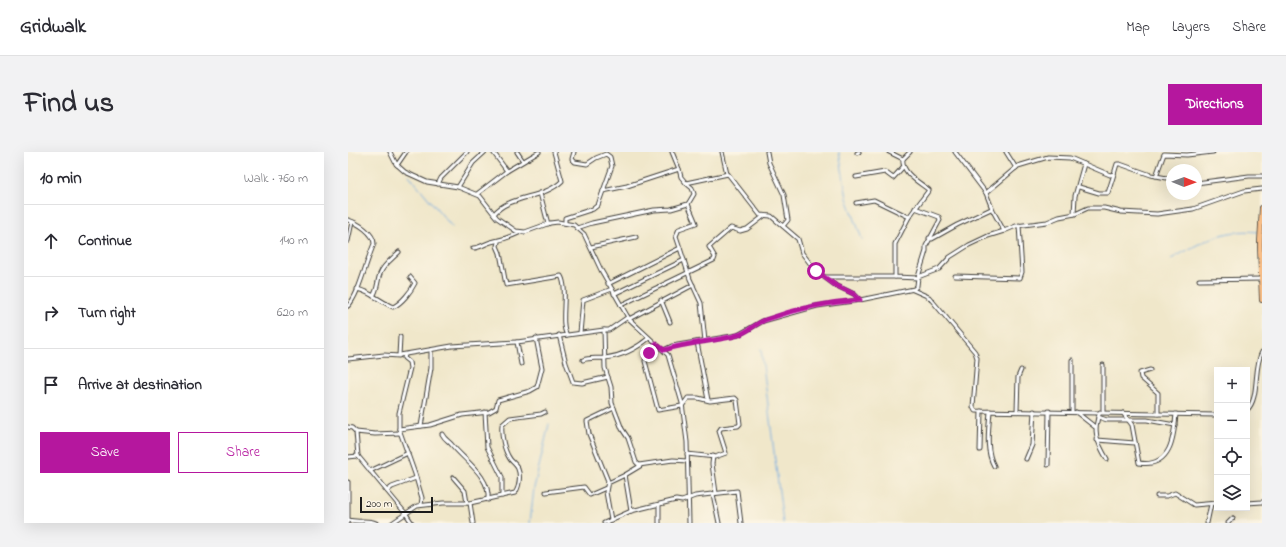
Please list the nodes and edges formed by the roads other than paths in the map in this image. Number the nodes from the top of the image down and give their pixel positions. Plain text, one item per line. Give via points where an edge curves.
1 (390, 152) edge
2 (406, 152) edge
3 (466, 152) edge
4 (485, 152) edge
5 (493, 152) edge
6 (517, 152) edge
7 (539, 152) edge
8 (554, 152) edge
9 (574, 152) edge
10 (672, 152) edge
11 (722, 152) edge
12 (767, 152) edge
13 (890, 152) edge
14 (910, 152) edge
15 (955, 152) edge
16 (1006, 152) edge
17 (1067, 152) edge
18 (1211, 152) edge
19 (1066, 158) junction
20 (903, 159) junction
21 (523, 161) junction
22 (1084, 164) junction
23 (397, 165) junction
24 (903, 166) junction
25 (1016, 168) junction
26 (679, 169) junction
27 (507, 171) junction
28 (727, 174) junction
29 (1114, 174) junction
30 (1156, 176) junction
31 (1262, 176) edge
32 (856, 177) dead end
33 (1166, 178) edge
34 (1202, 182) edge
35 (686, 183) junction
36 (438, 184) junction
37 (458, 187) junction
38 (1078, 187) junction
39 (1262, 189) edge
40 (603, 191) junction
41 (540, 193) junction
42 (477, 194) junction
43 (986, 194) junction
44 (856, 203) dead end
45 (688, 204) junction
46 (914, 208) junction
47 (1262, 208) edge
48 (992, 209) junction
49 (494, 214) junction
50 (1074, 214) junction
51 (764, 216) junction
52 (909, 217) junction
53 (348, 220) edge
54 (352, 222) junction
55 (565, 223) junction
56 (548, 224) junction
57 (783, 226) junction
58 (1018, 226) junction
59 (577, 228) junction
60 (1004, 231) junction
61 (521, 232) junction
62 (636, 237) dead end
63 (929, 238) junction
64 (348, 241) edge
65 (498, 242) junction
66 (591, 246) junction
67 (473, 248) dead end
68 (680, 248) junction
69 (399, 252) dead end
70 (684, 260) junction
71 (688, 273) junction
72 (955, 276) dead end
73 (410, 277) dead end
74 (824, 277) junction
75 (895, 277) junction
76 (918, 277) junction
77 (1261, 279) junction
78 (1199, 280) dead end
79 (608, 284) junction
80 (693, 285) junction
81 (357, 289) junction
82 (612, 290) junction
83 (911, 290) junction
84 (614, 294) junction
85 (373, 296) junction
86 (1262, 298) edge
87 (661, 300) junction
88 (860, 300) junction
89 (621, 305) junction
90 (348, 306) edge
91 (629, 318) junction
92 (670, 322) dead end
93 (604, 330) junction
94 (580, 334) junction
95 (567, 335) junction
96 (559, 336) junction
97 (400, 337) dead end
98 (536, 338) junction
99 (649, 338) junction
100 (705, 341) junction
101 (517, 342) junction
102 (697, 342) junction
103 (656, 344) junction
104 (431, 350) junction
105 (664, 350) junction
106 (1262, 352) edge
107 (400, 355) junction
108 (405, 355) junction
109 (605, 358) junction
110 (348, 359) edge
111 (583, 360) dead end
112 (1072, 360) dead end
113 (521, 364) dead end
114 (1103, 365) dead end
115 (1021, 370) dead end
116 (1150, 370) dead end
117 (608, 378) junction
118 (708, 400) junction
119 (682, 406) junction
120 (1250, 406) edge
121 (614, 408) junction
122 (981, 411) junction
123 (990, 411) junction
124 (1017, 411) junction
125 (1034, 411) junction
126 (1049, 411) junction
127 (485, 412) junction
128 (545, 412) dead end
129 (1074, 412) junction
130 (1102, 412) junction
131 (1123, 413) junction
132 (1158, 414) junction
133 (1176, 414) junction
134 (1214, 415) edge
135 (1098, 417) junction
136 (1130, 421) junction
137 (1175, 425) junction
138 (421, 426) junction
139 (348, 427) edge
140 (1095, 427) junction
141 (400, 431) junction
142 (356, 432) junction
143 (442, 434) dead end
144 (1097, 440) junction
145 (1135, 443) junction
146 (980, 450) dead end
147 (408, 453) junction
148 (687, 454) junction
149 (358, 456) junction
150 (713, 456) junction
151 (348, 457) edge
152 (1026, 459) dead end
153 (1107, 459) dead end
154 (687, 461) junction
155 (641, 465) junction
156 (1048, 465) dead end
157 (994, 466) dead end
158 (370, 471) junction
159 (625, 475) junction
160 (454, 477) dead end
161 (416, 478) junction
162 (348, 482) edge
163 (608, 483) junction
164 (606, 488) junction
165 (387, 491) junction
166 (546, 492) dead end
167 (714, 494) junction
168 (502, 496) junction
169 (1157, 496) dead end
170 (688, 497) junction
171 (488, 500) junction
172 (1262, 502) edge
173 (469, 503) junction
174 (1250, 503) edge
175 (1211, 504) junction
176 (1214, 504) edge
177 (421, 505) junction
178 (659, 505) junction
179 (631, 511) junction
180 (406, 514) junction
181 (1233, 518) dead end
182 (611, 520) junction
183 (349, 521) edge
184 (376, 523) edge
185 (392, 523) edge
186 (412, 523) edge
187 (473, 523) edge
188 (604, 523) edge
189 (659, 523) edge
190 (690, 523) edge
191 (718, 523) edge
192 (741, 523) edge
193 (1207, 523) edge
194 (1228, 523) edge

1 - 23 street
2 - 23 street
3 - 36 street
4 - 37 street via 473,163
5 - 27 street
6 - 21 street
7 - 21 street
8 - 41 street via 562,181
9 - 40 street via 572,159 575,162 587,164 606,154 610,157 612,166
10 - 26 street
11 - 28 street
12 - 57 street via 769,163 784,197 788,220
13 - 20 street
14 - 20 street
15 - 43 street
16 - 25 street
17 - 19 street
18 - 30 street via 1164,154
19 - 22 street
19 - 25 street via 1042,158
20 - 24 street
21 - 27 street
22 - 29 street via 1100,172
22 - 38 street
23 - 36 street via 405,172
24 - 32 street via 893,178 885,172
24 - 46 street via 929,190
25 - 43 street
26 - 35 street
26 - 40 street
27 - 42 street
28 - 35 street
28 - 51 street via 734,178 760,215
29 - 30 street via 1119,164
29 - 38 street via 1108,193
30 - 33 street
31 - 34 street
35 - 45 street via 694,194
36 - 37 street
37 - 42 street
38 - 50 street
39 - 50 street via 1244,191 1193,209 1163,214 1144,215 1091,208
40 - 55 street via 598,205 565,218
41 - 49 street via 509,202
41 - 56 street
42 - 49 street
43 - 48 street
44 - 52 street via 874,200
45 - 59 street
45 - 68 street via 696,223 678,229 676,236
46 - 52 street
46 - 63 street via 939,217 940,220
47 - 77 highway
48 - 60 street
48 - 63 street via 932,239
49 - 61 street
50 - 58 street via 1047,222
51 - 57 street via 770,215
51 - 71 street via 747,229 740,231 731,228 710,245 715,259
52 - 75 street via 895,244
53 - 54 street
54 - 64 street
54 - 81 street via 362,227 374,240
55 - 56 street
55 - 59 street
56 - 61 street
57 - 74 street via 798,239 802,253
58 - 60 street
58 - 72 street via 1022,272 1020,278
59 - 66 street
60 - 76 street via 969,245 950,257 939,269
61 - 65 street
62 - 66 street
63 - 76 street
65 - 67 street
65 - 95 street via 506,284 561,276 565,306 564,329
66 - 79 street
68 - 70 street
68 - 79 street
69 - 85 street via 383,267
70 - 71 street
70 - 84 street
71 - 80 street
71 - 89 street
73 - 85 street via 415,283 397,305 392,307
74 - 75 street
74 - 88 street
75 - 76 street
76 - 83 street via 917,286
77 - 78 street
77 - 86 highway
79 - 82 street
80 - 87 street
80 - 100 street via 701,303
81 - 85 street
81 - 90 street
82 - 84 street
82 - 94 street via 583,300
83 - 88 street
83 - 122 street via 929,297 975,352 977,358 973,407 975,411
84 - 89 street
87 - 91 street
87 - 92 street
88 - 100 street via 835,302 794,312 764,321 738,335
89 - 91 street
91 - 93 street via 609,330
91 - 99 street
93 - 94 street
93 - 109 street
94 - 95 street
95 - 96 street
96 - 98 street
96 - 117 street via 573,382 582,383
97 - 107 street
98 - 101 street
98 - 127 street via 542,368 537,387 498,400 496,408
99 - 103 street
99 - 109 street via 627,353
100 - 102 street
101 - 104 street via 452,346
101 - 113 street
102 - 105 street
102 - 118 street
103 - 105 street
103 - 119 street via 647,355 646,361 656,409
104 - 108 street
104 - 138 street via 431,368
105 - 119 street via 670,362
106 - 120 street
107 - 108 street
107 - 110 street
108 - 141 street via 404,358 409,362 410,368 399,413
109 - 111 street
109 - 117 street
112 - 129 street
114 - 130 street
115 - 124 street via 1018,377
116 - 132 street via 1140,373 1141,378 1158,393
117 - 121 street
118 - 119 street via 688,398
118 - 150 street via 735,398 740,415 740,425 720,429 726,452 724,455
119 - 148 street
121 - 155 street via 636,462
121 - 163 street via 586,421
122 - 123 street
122 - 146 street
123 - 124 street
123 - 157 street via 988,440
124 - 125 street
125 - 126 street
125 - 152 street via 1032,445
126 - 129 street
126 - 156 street
127 - 138 street
127 - 168 street via 487,447 502,477
128 - 168 street via 510,418 502,426 505,448 518,468 519,483 515,493
129 - 130 street
129 - 140 street
130 - 131 street
130 - 135 street
131 - 132 street
131 - 136 street
132 - 133 street
133 - 134 street
133 - 137 street
135 - 136 street
135 - 140 street
136 - 137 street via 1147,420
136 - 145 street
137 - 145 street via 1173,443 1162,459 1140,463
138 - 141 street
139 - 142 street
140 - 144 street
141 - 142 street via 375,434
141 - 147 street
142 - 149 street
143 - 171 street via 444,440 452,444 484,481
144 - 145 street
144 - 153 street
147 - 158 street
147 - 161 street
148 - 150 street
148 - 154 street
149 - 151 street
149 - 158 street
150 - 167 street
154 - 155 street via 673,460
154 - 170 street
155 - 159 street
158 - 165 street
159 - 163 street
159 - 179 street
160 - 173 street via 465,491
161 - 165 street
161 - 177 street via 422,498
162 - 183 street
163 - 164 street
164 - 166 street via 590,495 584,488
164 - 182 street
165 - 180 street
167 - 170 street
167 - 191 street
167 - 192 street via 737,491
168 - 171 street
169 - 175 street via 1175,493 1194,505
170 - 178 street via 682,501 676,500
170 - 190 street
171 - 173 street
172 - 174 street
173 - 177 street
173 - 187 street
175 - 176 street
175 - 193 street
177 - 180 street via 412,508
178 - 179 street
178 - 189 street
179 - 182 street
180 - 185 street
180 - 186 street
181 - 194 street
182 - 188 street
183 - 184 street

